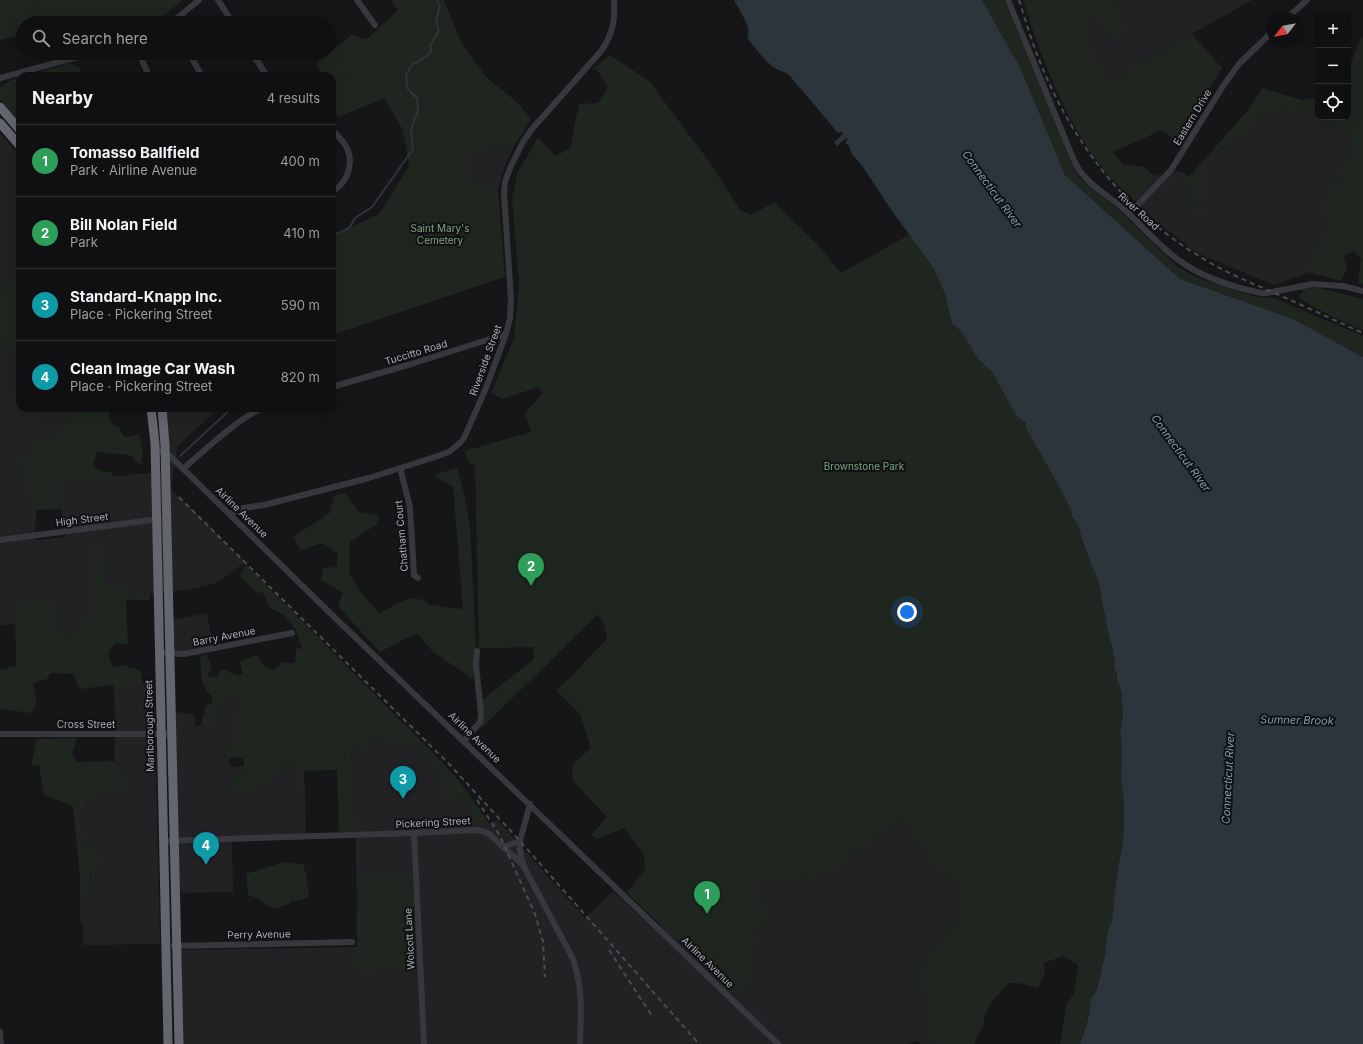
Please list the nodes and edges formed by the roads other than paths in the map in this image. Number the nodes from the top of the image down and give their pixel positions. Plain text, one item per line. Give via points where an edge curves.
1 (199, 0) edge
2 (218, 0) edge
3 (357, 0) edge
4 (614, 0) edge
5 (1008, 0) edge
6 (1307, 0) edge
7 (1294, 12) edge
8 (180, 16) edge
9 (228, 16) edge
10 (375, 26) dead end
11 (1267, 37) edge
12 (66, 60) edge
13 (142, 60) edge
14 (193, 60) edge
15 (257, 60) edge
16 (22, 72) edge
17 (147, 72) edge
18 (200, 72) edge
19 (264, 72) edge
20 (16, 74) edge
21 (0, 78) edge
22 (0, 107) edge
23 (0, 123) edge
24 (16, 125) edge
25 (336, 134) edge
26 (16, 141) edge
27 (336, 188) edge
28 (1129, 214) junction
29 (1363, 291) edge
30 (506, 334) junction
31 (336, 386) edge
32 (151, 412) edge
33 (162, 412) edge
34 (253, 412) edge
35 (165, 451) junction
36 (155, 452) junction
37 (400, 468) junction
38 (183, 469) junction
39 (230, 514) junction
40 (166, 519) junction
41 (156, 520) junction
42 (0, 540) edge
43 (418, 578) dead end
44 (292, 632) dead end
45 (478, 651) dead end
46 (159, 653) junction
47 (170, 654) junction
48 (0, 734) edge
49 (161, 734) junction
50 (172, 734) junction
51 (464, 741) junction
52 (530, 804) junction
53 (414, 833) junction
54 (163, 841) junction
55 (174, 841) junction
56 (520, 841) junction
57 (504, 847) junction
58 (523, 865) junction
59 (352, 942) dead end
60 (166, 946) junction
61 (177, 946) junction
62 (0, 1032) edge
63 (1, 1044) edge
64 (168, 1044) edge
65 (179, 1044) edge
66 (424, 1044) edge
67 (580, 1044) edge
68 (778, 1044) edge

1 - 8 street
2 - 9 street
3 - 10 street
4 - 30 street, Riverside Street via 613,28 609,39 523,142 505,182 504,213 511,299
5 - 28 street, River Road via 1077,166 1091,183
6 - 7 street
11 - 28 street, Eastern Drive via 1239,64 1223,86 1171,170
12 - 16 street
13 - 17 street
14 - 18 street
15 - 19 street
20 - 21 street
22 - 24 highway
23 - 26 highway
25 - 27 street via 349,151 350,166 344,181
28 - 29 street, River Road via 1177,259 1200,273 1225,283 1261,293 1312,284 1342,286
30 - 31 street, Tuccitto Road
30 - 37 street, Riverside Street via 470,426 460,443 449,452
32 - 36 highway, Marlborough Street
33 - 35 highway
34 - 38 street
35 - 36 street
35 - 38 street, Airline Avenue
35 - 40 highway
36 - 41 highway, Marlborough Street
37 - 39 street, Riverside Street via 264,505 243,508
37 - 43 street, Chatham Court via 410,507 414,574
38 - 39 street, Airline Avenue
39 - 51 street, Airline Avenue
40 - 41 street, High Street
40 - 47 highway
41 - 42 street, High Street
41 - 46 highway, Marlborough Street
44 - 47 street, Barry Avenue via 184,654
45 - 51 street via 476,665 480,722
46 - 47 street, Barry Avenue
46 - 49 highway, Marlborough Street
47 - 50 highway
48 - 49 street, Cross Street
49 - 50 street, Cross Street
49 - 54 highway, Marlborough Street
50 - 55 highway
51 - 52 street, Airline Avenue
52 - 56 street
52 - 68 street, Airline Avenue
53 - 55 street, Pickering Street
53 - 57 street, Pickering Street via 477,830 489,834
53 - 66 street, Wolcott Lane
54 - 55 street, Pickering Street
54 - 60 highway, Marlborough Street
55 - 61 highway
56 - 57 street
56 - 58 street
57 - 58 street, Pickering Street
58 - 67 street, Pickering Street via 577,970 581,1003
59 - 61 street, Perry Avenue
60 - 61 street, Perry Avenue
60 - 64 highway, Marlborough Street
61 - 65 highway
62 - 63 street

